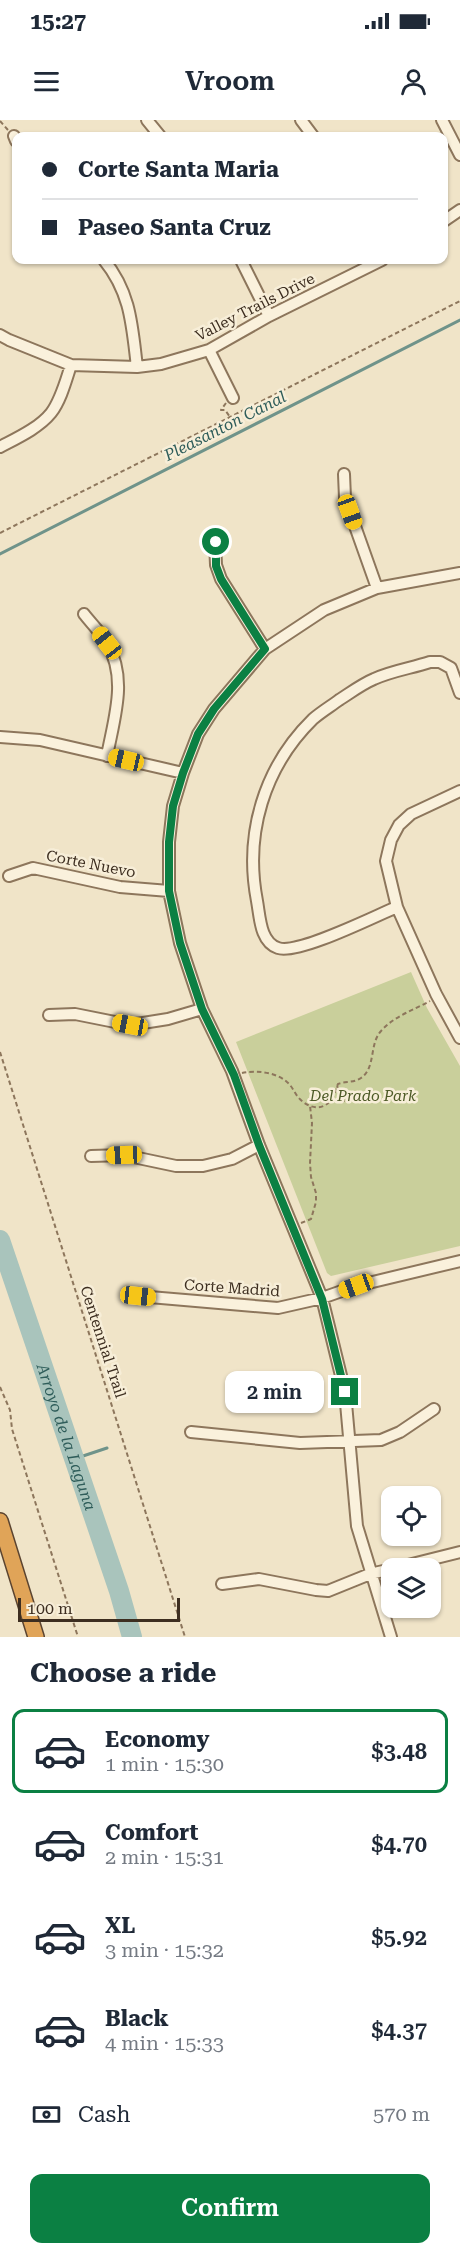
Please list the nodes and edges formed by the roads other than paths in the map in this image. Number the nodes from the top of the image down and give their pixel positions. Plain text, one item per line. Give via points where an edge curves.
1 (147, 120) edge
2 (442, 120) edge
3 (157, 132) edge
4 (460, 155) edge
5 (107, 264) edge
6 (243, 264) edge
7 (372, 264) edge
8 (268, 316) junction
9 (0, 335) edge
10 (209, 350) junction
11 (71, 365) junction
12 (137, 367) junction
13 (233, 398) dead end
14 (0, 447) edge
15 (344, 474) dead end
16 (216, 542) dead end
17 (460, 573) edge
18 (377, 588) junction
19 (84, 614) dead end
20 (265, 649) junction
21 (460, 693) edge
22 (0, 737) edge
23 (107, 756) junction
24 (183, 773) junction
25 (460, 791) edge
26 (9, 876) dead end
27 (169, 891) junction
28 (397, 907) junction
29 (202, 1009) junction
30 (49, 1015) dead end
31 (460, 1038) edge
32 (259, 1145) junction
33 (91, 1156) dead end
34 (460, 1261) edge
35 (138, 1296) dead end
36 (322, 1299) junction
37 (434, 1409) dead end
38 (191, 1432) dead end
39 (349, 1442) junction
40 (0, 1521) edge
41 (460, 1552) edge
42 (436, 1558) edge
43 (381, 1572) edge
44 (370, 1574) junction
45 (222, 1584) dead end
46 (36, 1637) edge
47 (391, 1637) edge

1 - 3 street
2 - 4 street
5 - 12 street via 125,291
6 - 8 street
7 - 8 street, Valley Trails Drive
8 - 10 street, Valley Trails Drive
9 - 11 street, Valley Trails Drive
10 - 12 street, Valley Trails Drive
10 - 13 street
11 - 12 street, Valley Trails Drive
11 - 14 street via 51,413
15 - 18 street via 345,498
16 - 20 street via 216,566 221,579
17 - 18 street
18 - 20 street via 324,610
19 - 23 street via 107,643 117,666 119,691
20 - 24 street via 214,709 198,734
21 - 28 street via 451,668 440,662 375,678 315,718 272,774 260,805 253,838 253,882 265,938 273,945 280,949 302,947
22 - 23 street via 40,740
23 - 24 street
24 - 27 street via 173,806
25 - 28 street via 411,814 399,825 386,861
26 - 27 street, Corte Nuevo via 33,868 120,887
27 - 29 street via 180,943
28 - 31 street
29 - 30 street via 130,1025 75,1014
29 - 32 street via 234,1075
32 - 33 street via 232,1159 203,1166 176,1166 124,1155
32 - 36 street
34 - 36 street, Corte Madrid via 356,1286
35 - 36 street, Corte Madrid via 278,1308
36 - 39 street via 345,1392
37 - 39 street via 390,1437
38 - 39 street via 300,1443
39 - 44 street via 357,1526
40 - 46 highway
41 - 42 street
43 - 44 street
44 - 45 street via 328,1591 259,1579
44 - 47 street

